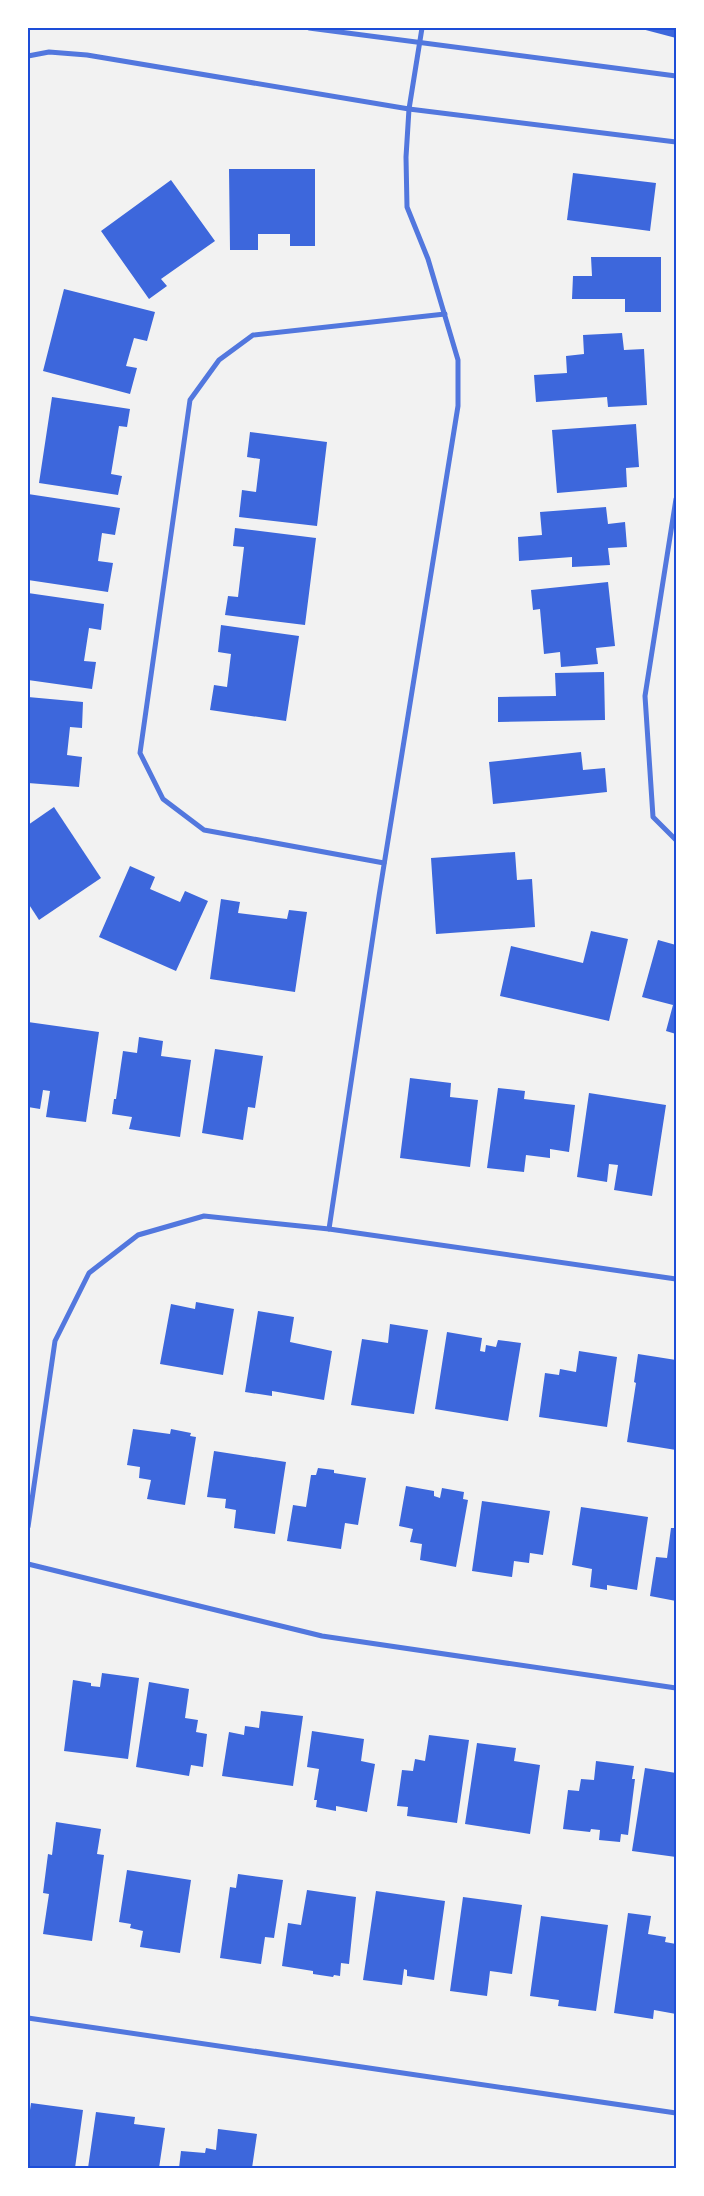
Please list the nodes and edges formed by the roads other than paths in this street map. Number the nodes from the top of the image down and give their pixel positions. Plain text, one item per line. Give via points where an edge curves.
1 (309, 28) edge
2 (422, 28) edge
3 (420, 43) junction
4 (28, 56) edge
5 (676, 76) edge
6 (409, 109) junction
7 (676, 142) edge
8 (445, 314) junction
9 (676, 499) edge
10 (675, 521) edge
11 (676, 840) edge
12 (384, 863) junction
13 (329, 1229) junction
14 (676, 1279) edge
15 (28, 1527) edge
16 (28, 1564) edge
17 (676, 1688) edge
18 (28, 2018) edge
19 (676, 2113) edge

1 - 3 street
2 - 3 street
3 - 5 street
3 - 6 street
4 - 6 street via 49,52 87,55
6 - 7 street
6 - 8 street via 407,207
8 - 12 street via 458,360 458,406
8 - 12 street via 253,335 219,360 190,400 140,753 163,799 204,830
9 - 10 street
10 - 11 street via 645,696 653,817
12 - 13 street
13 - 14 street
13 - 15 street via 204,1216 138,1235 89,1273 55,1341
16 - 17 street via 322,1636
18 - 19 street

